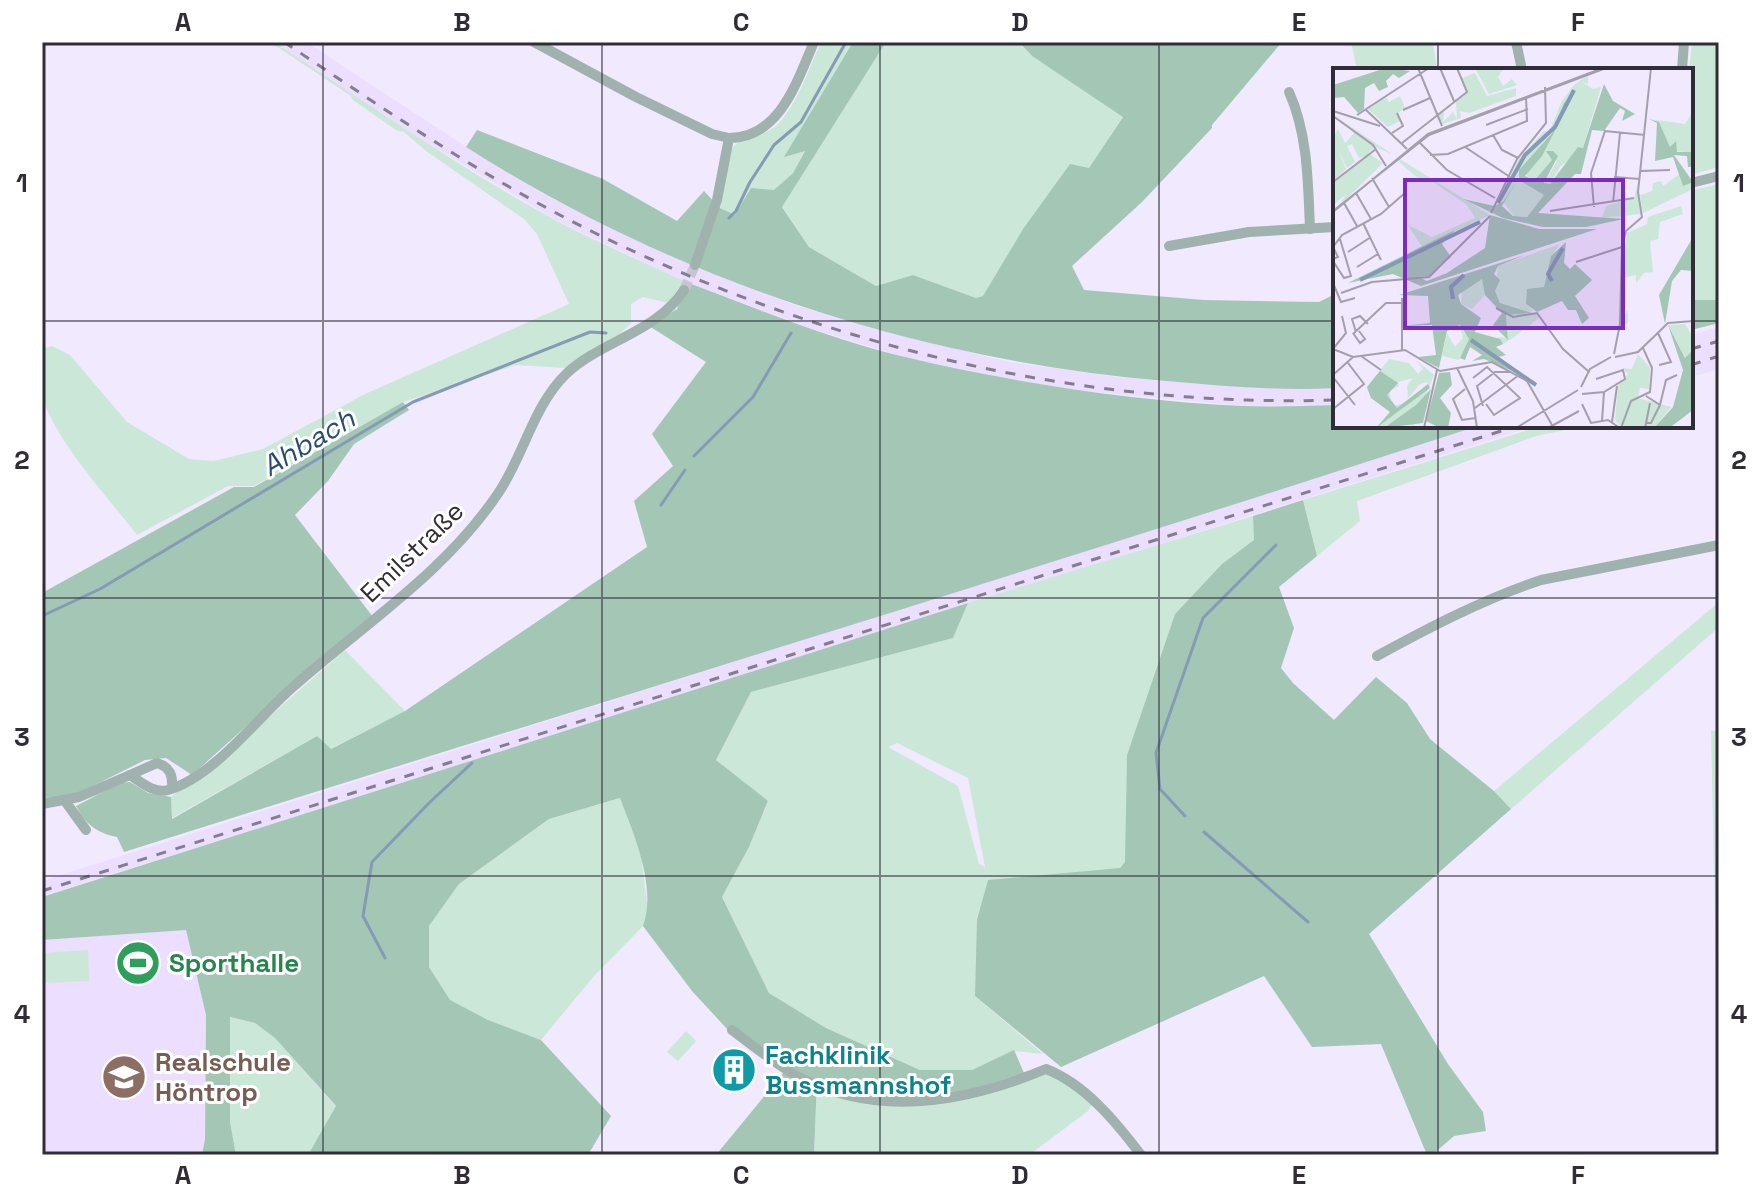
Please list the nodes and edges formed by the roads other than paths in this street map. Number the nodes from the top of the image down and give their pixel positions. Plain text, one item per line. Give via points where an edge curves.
1 (534, 42) edge
2 (814, 42) edge
3 (1516, 42) edge
4 (1684, 42) edge
5 (1522, 68) edge
6 (1682, 68) edge
7 (1289, 92) dead end
8 (729, 138) junction
9 (1719, 176) edge
10 (1693, 182) edge
11 (1333, 227) edge
12 (1310, 229) junction
13 (1169, 246) dead end
14 (695, 265) tunnel mouth
15 (684, 290) tunnel mouth
16 (1719, 545) edge
17 (1377, 656) dead end
18 (130, 775) junction
19 (172, 788) junction
20 (65, 801) junction
21 (42, 804) edge
22 (86, 830) dead end
23 (732, 1030) dead end
24 (1141, 1155) edge

1 - 8 street via 636,97
2 - 8 street via 792,90 768,125
3 - 5 street
4 - 6 street
7 - 12 street via 1303,141
8 - 14 street via 717,200
9 - 10 street
11 - 12 street
12 - 13 street via 1249,232
15 - 19 street, Emilstraße via 669,308 566,374 546,400 498,494 449,553 211,764
16 - 17 street via 1541,580 1430,627
18 - 19 street via 153,789
18 - 19 street via 157,763 170,771
18 - 20 street
20 - 21 street
20 - 22 street
23 - 24 street via 797,1076 873,1101 955,1099 1046,1069 1081,1091

